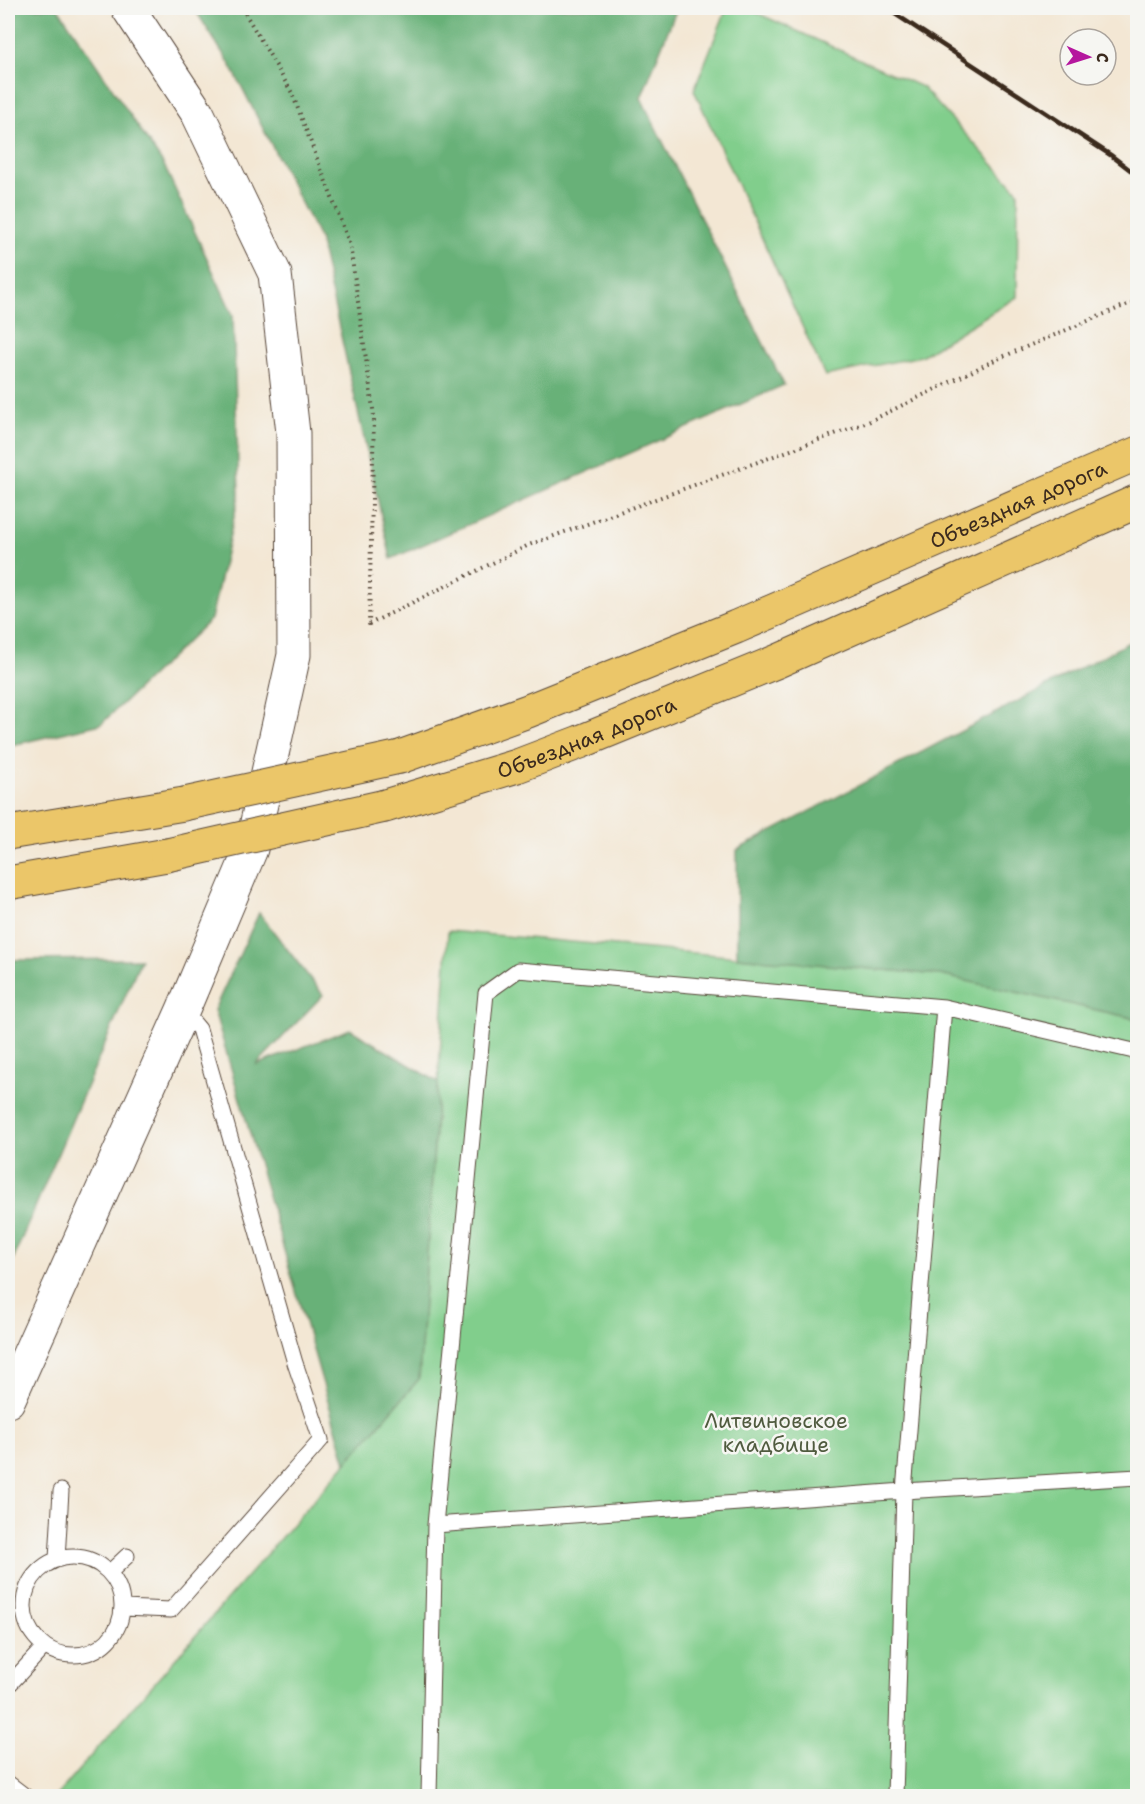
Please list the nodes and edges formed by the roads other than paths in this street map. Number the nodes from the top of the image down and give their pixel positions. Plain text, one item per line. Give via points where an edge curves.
1 (128, 8) edge
2 (1137, 453) edge
3 (1137, 501) edge
4 (8, 833) edge
5 (8, 883) edge
6 (944, 1007) junction
7 (183, 1010) junction
8 (1137, 1052) edge
9 (295, 1362) junction
10 (284, 1374) dead end
11 (8, 1401) edge
12 (1137, 1477) edge
13 (61, 1491) dead end
14 (904, 1491) junction
15 (435, 1525) junction
16 (127, 1556) dead end
17 (57, 1559) junction
18 (110, 1572) junction
19 (123, 1608) junction
20 (44, 1647) junction
21 (8, 1686) edge
22 (8, 1783) edge
23 (25, 1797) edge
24 (429, 1797) edge
25 (895, 1797) edge

1 - 7 street via 198,114 274,274 293,433 294,655 251,849
2 - 4 highway, Объездная дорога, bridge via 736,627 528,711 400,757 184,804
3 - 5 highway, Объездная дорога, bridge via 778,661 517,766 385,806 167,855
6 - 8 lane
6 - 14 lane
6 - 15 lane via 518,970 486,993
7 - 9 lane via 200,1029
7 - 11 street
9 - 10 lane
9 - 19 lane via 321,1440 171,1610
12 - 14 lane
13 - 17 lane
14 - 15 lane
14 - 25 lane
15 - 24 lane
16 - 18 lane
17 - 18 lane via 76,1556 94,1561
17 - 20 lane via 39,1569 28,1584 23,1603 26,1623
18 - 19 lane via 120,1589
19 - 20 lane via 118,1627 106,1643 89,1653 70,1656
20 - 21 lane
22 - 23 lane

